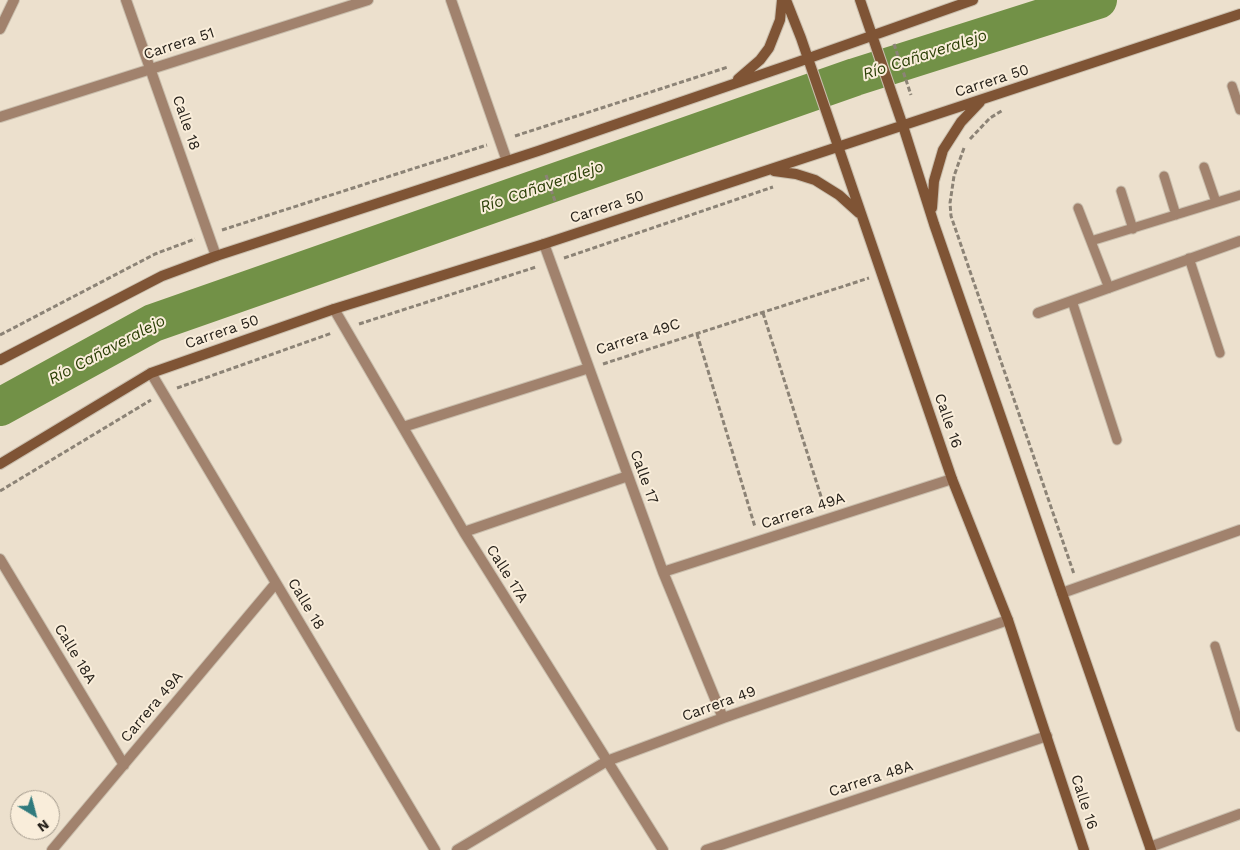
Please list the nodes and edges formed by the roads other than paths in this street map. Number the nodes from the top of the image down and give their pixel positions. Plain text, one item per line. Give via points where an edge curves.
1 (14, 0) edge
2 (126, 0) edge
3 (368, 0) edge
4 (451, 0) edge
5 (784, 0) edge
6 (860, 0) edge
7 (973, 0) edge
8 (1240, 14) edge
9 (0, 29) edge
10 (872, 36) junction
11 (808, 58) junction
12 (151, 69) junction
13 (723, 86) junction
14 (1232, 86) dead end
15 (984, 99) junction
16 (1240, 110) edge
17 (0, 117) edge
18 (903, 126) junction
19 (838, 147) junction
20 (507, 161) junction
21 (1204, 167) dead end
22 (768, 171) junction
23 (1164, 176) dead end
24 (1121, 191) dead end
25 (1240, 195) edge
26 (1216, 202) junction
27 (1078, 208) dead end
28 (860, 214) junction
29 (1176, 215) junction
30 (934, 224) junction
31 (1132, 229) junction
32 (1240, 241) edge
33 (1091, 242) junction
34 (544, 244) junction
35 (216, 256) junction
36 (1189, 258) junction
37 (1109, 288) junction
38 (1072, 301) junction
39 (334, 309) junction
40 (1038, 313) dead end
41 (1220, 353) dead end
42 (0, 360) edge
43 (589, 368) junction
44 (151, 373) junction
45 (403, 427) junction
46 (1117, 440) dead end
47 (0, 464) edge
48 (628, 476) junction
49 (952, 479) junction
50 (1240, 530) edge
51 (464, 532) junction
52 (0, 559) edge
53 (663, 572) junction
54 (276, 583) junction
55 (1062, 593) junction
56 (1008, 620) junction
57 (1215, 646) dead end
58 (723, 718) junction
59 (1240, 727) edge
60 (1046, 736) junction
61 (607, 761) junction
62 (124, 765) junction
63 (1240, 814) edge
64 (1150, 849) edge
65 (52, 850) edge
66 (435, 850) edge
67 (456, 850) edge
68 (663, 850) edge
69 (706, 850) edge
70 (1084, 850) edge

1 - 9 street
2 - 12 street, Calle 18
3 - 12 street, Carrera 51
4 - 20 street
5 - 11 main road, Calle 16
5 - 13 main road via 769,48 749,70
6 - 10 main road
7 - 10 main road
8 - 15 main road, Carrera 50
10 - 11 main road
10 - 18 main road
11 - 13 main road
11 - 19 main road, Calle 16
12 - 17 street, Carrera 51
12 - 35 street, Calle 18
13 - 20 main road
14 - 16 lane
15 - 18 main road, Carrera 50
15 - 30 main road via 961,122 943,150 933,192
18 - 19 main road, Carrera 50
18 - 30 main road
19 - 22 main road, Carrera 50
19 - 28 main road, Calle 16
20 - 35 main road
21 - 26 lane
22 - 28 main road via 814,180 839,195
22 - 34 main road, Carrera 50
23 - 29 lane
24 - 31 lane
25 - 26 lane
26 - 29 lane
27 - 33 lane
28 - 49 main road, Calle 16
29 - 31 lane
30 - 55 main road
31 - 33 lane
32 - 36 street
33 - 37 lane
34 - 39 main road, Carrera 50
34 - 43 street, Calle 17
35 - 42 main road via 162,276
36 - 37 street
36 - 41 lane
37 - 38 street
38 - 40 street
38 - 46 lane
39 - 44 main road, Carrera 50
39 - 45 street, Calle 17A
43 - 45 street, Carrera 49C
43 - 48 street, Calle 17
44 - 47 main road, Carrera 50
44 - 54 street, Calle 18
45 - 51 street, Calle 17A
48 - 51 street
48 - 53 street, Calle 17
49 - 53 street, Carrera 49A
49 - 56 main road, Calle 16
50 - 55 street
51 - 61 street, Calle 17A
52 - 62 street, Calle 18A
53 - 58 street, Calle 17
54 - 62 street, Carrera 49A
54 - 66 street, Calle 18
55 - 64 main road
56 - 58 street, Carrera 49
56 - 60 main road, Calle 16
57 - 59 lane
58 - 61 street, Carrera 49
60 - 69 street, Carrera 48A
60 - 70 main road, Calle 16
61 - 67 street, Carrera 49
61 - 68 street, Calle 17A
62 - 65 street, Carrera 49A
63 - 64 street

